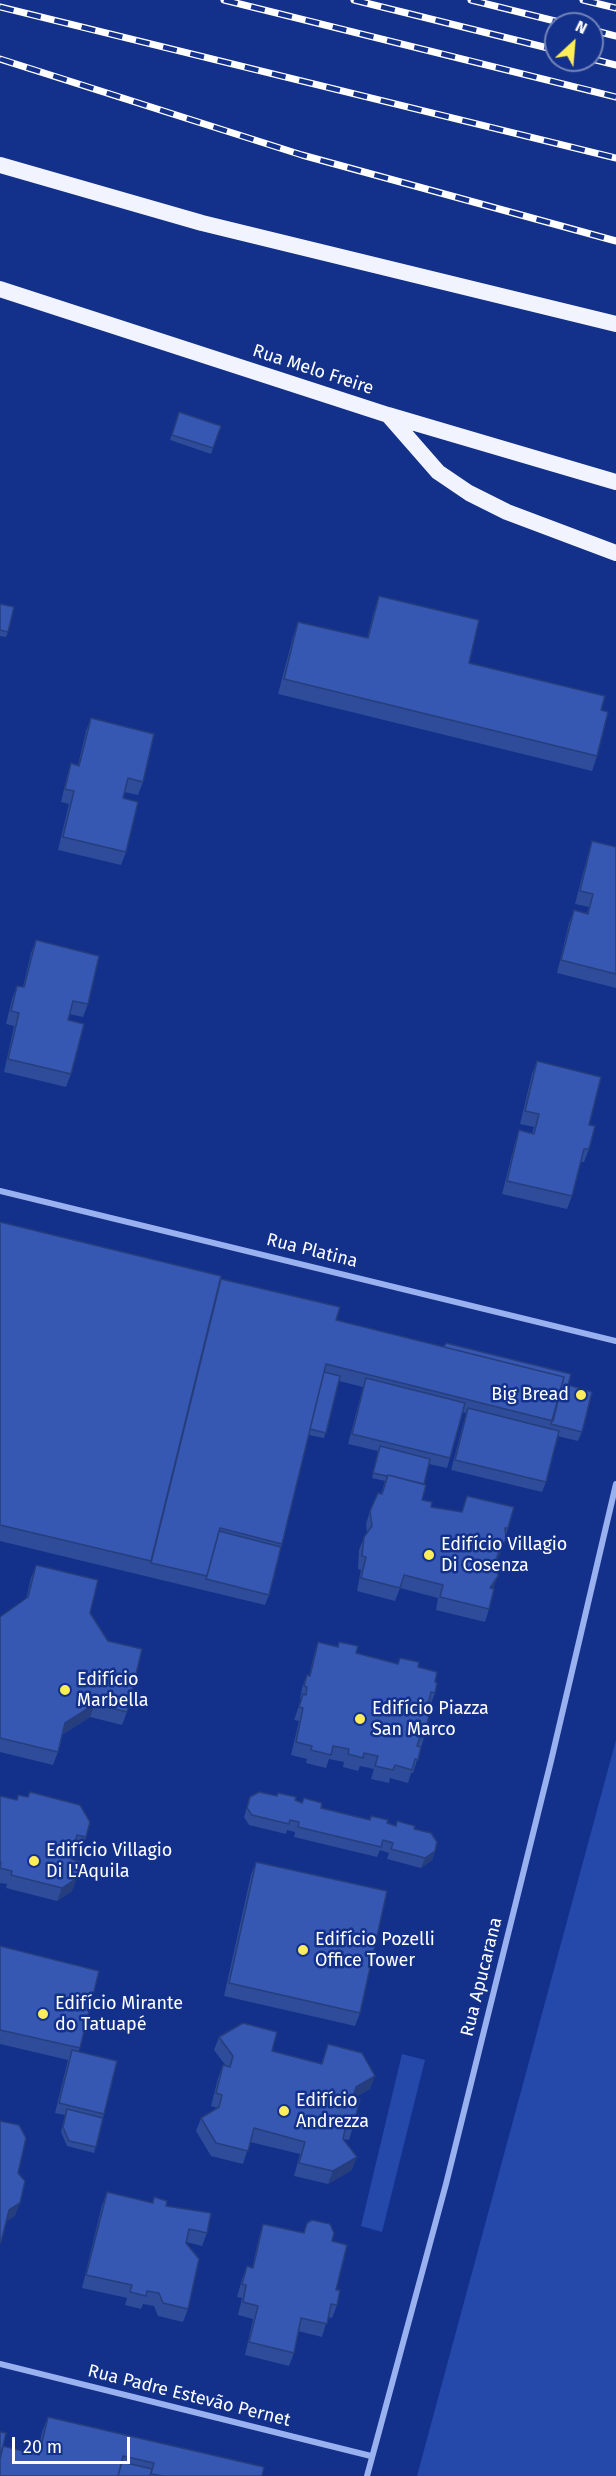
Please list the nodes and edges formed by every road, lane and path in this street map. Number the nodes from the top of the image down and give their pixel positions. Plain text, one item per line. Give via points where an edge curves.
1 (0, 165) edge
2 (0, 289) edge
3 (616, 324) edge
4 (388, 415) junction
5 (616, 482) edge
6 (616, 553) edge
7 (0, 1191) edge
8 (616, 1341) edge
9 (616, 1484) edge
10 (0, 2364) edge
11 (372, 2456) junction
12 (367, 2476) edge

1 - 3 highway via 202,223
2 - 4 highway, Rua Melo Freire
4 - 5 highway, Rua Melo Freire
4 - 6 highway via 438,472 468,493
7 - 8 street, Rua Platina
9 - 11 street, Rua Apucarana via 446,2184
10 - 11 street, Rua Padre Estevão Pernet
11 - 12 street, Rua Apucarana

